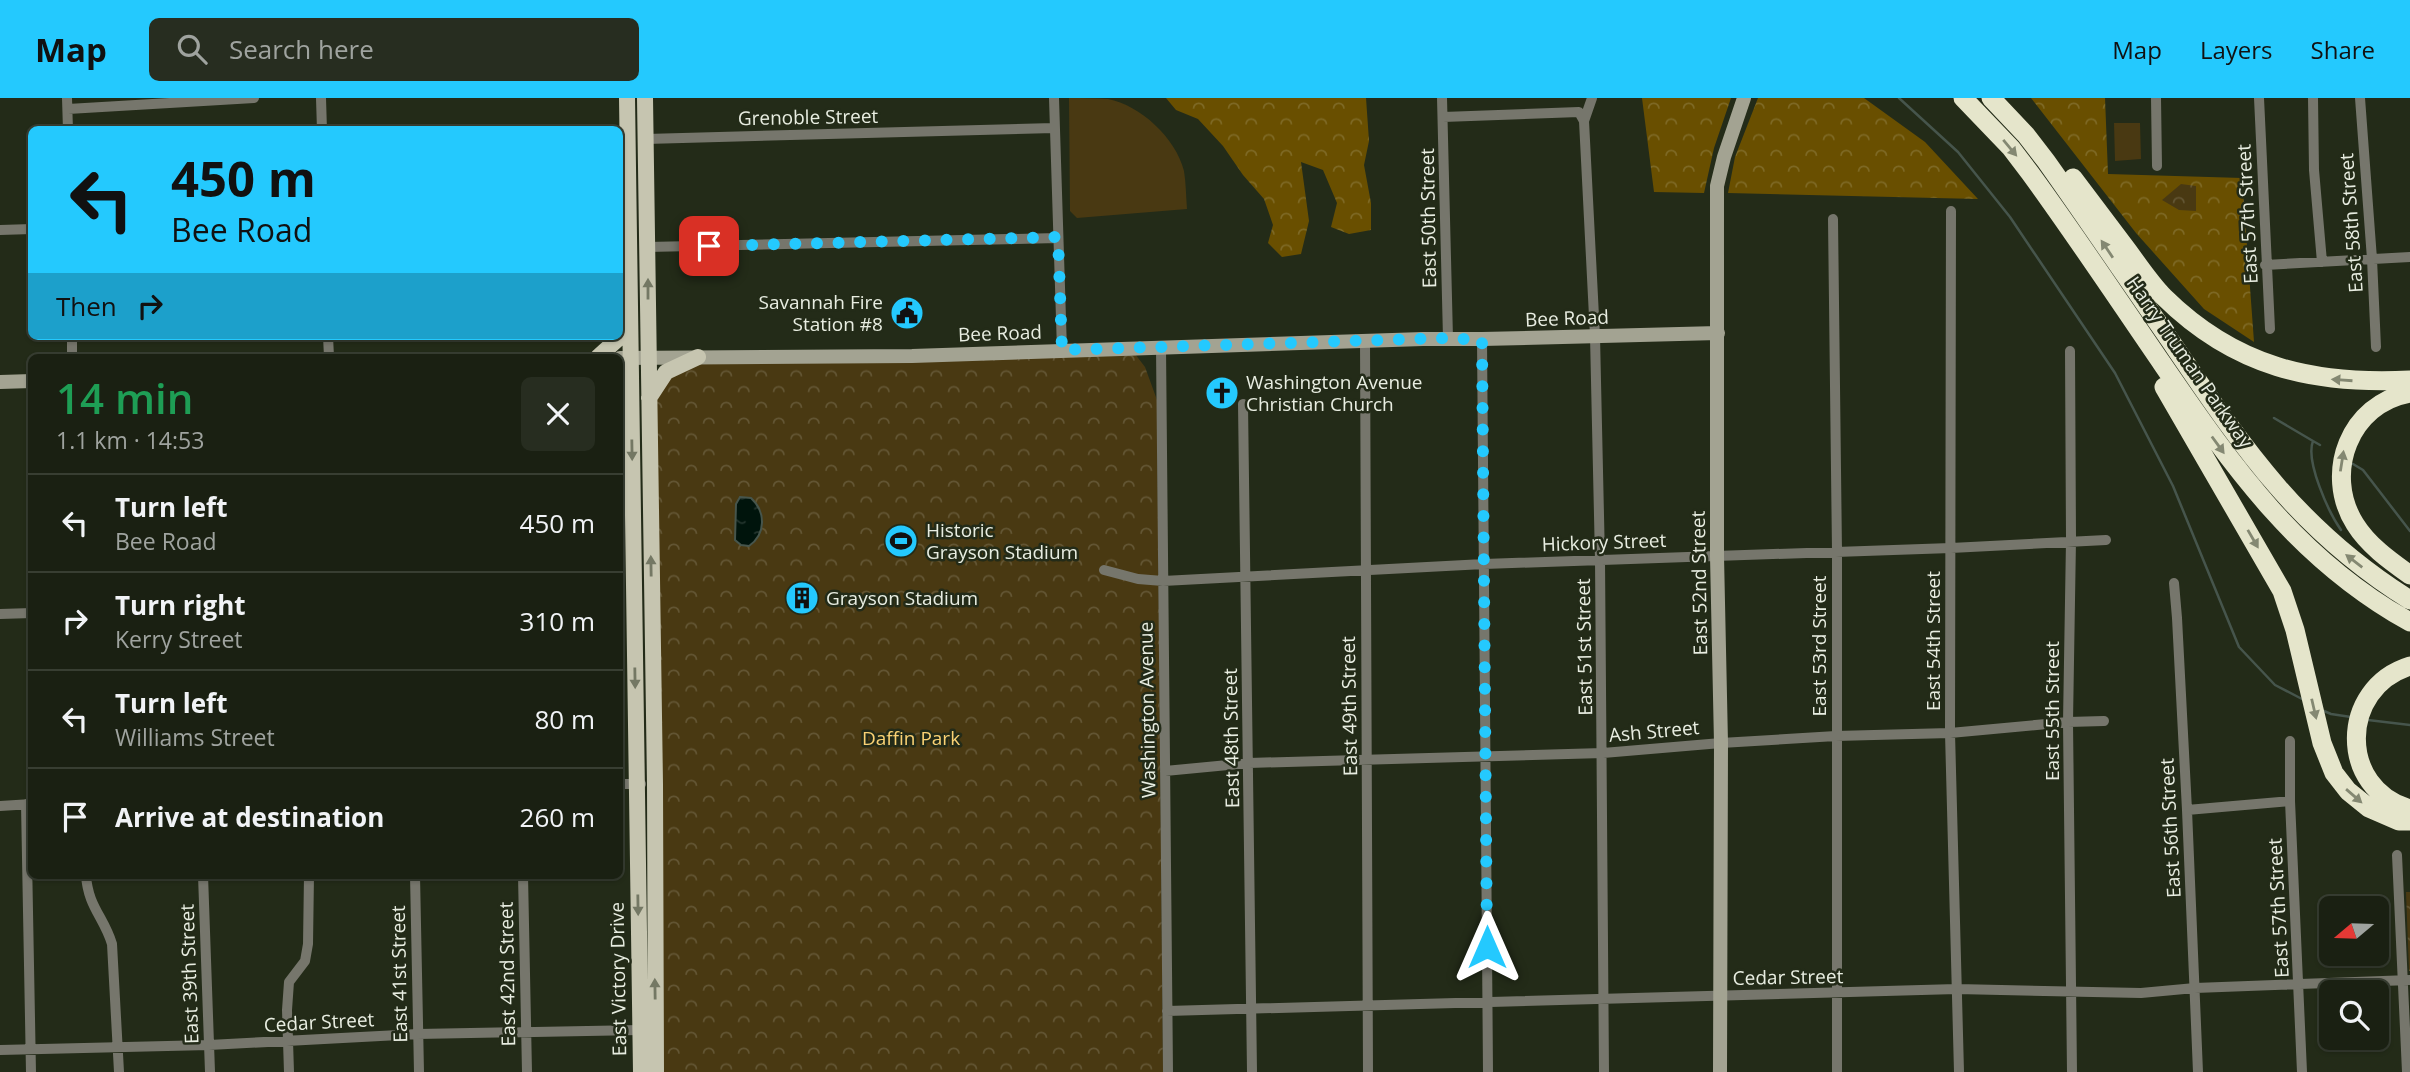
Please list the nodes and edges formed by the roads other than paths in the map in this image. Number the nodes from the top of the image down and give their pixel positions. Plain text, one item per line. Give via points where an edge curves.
1 (254, 98) edge
2 (321, 98) edge
3 (626, 98) edge
4 (645, 98) edge
5 (1054, 98) edge
6 (1442, 98) edge
7 (1592, 98) edge
8 (1744, 98) edge
9 (1963, 98) edge
10 (1991, 98) edge
11 (2007, 98) edge
12 (2156, 98) edge
13 (2259, 98) edge
14 (2313, 98) edge
15 (2360, 98) edge
16 (68, 103) edge
17 (1443, 117) junction
18 (1584, 121) junction
19 (68, 126) edge
20 (321, 126) edge
21 (1055, 128) junction
22 (646, 139) junction
23 (2157, 166) dead end
24 (1951, 211) dead end
25 (1833, 219) dead end
26 (624, 220) edge
27 (28, 229) edge
28 (0, 230) edge
29 (1058, 237) junction
30 (647, 247) junction
31 (2082, 247) junction
32 (2410, 257) edge
33 (2372, 259) junction
34 (2322, 262) junction
35 (2266, 265) junction
36 (630, 328) junction
37 (2270, 329) dead end
38 (1718, 333) junction
39 (623, 334) edge
40 (1595, 336) junction
41 (1448, 338) junction
42 (617, 340) edge
43 (1364, 340) junction
44 (1482, 340) junction
45 (1161, 347) junction
46 (2376, 347) dead end
47 (1062, 350) junction
48 (2070, 351) dead end
49 (601, 354) edge
50 (648, 357) junction
51 (698, 357) junction
52 (625, 358) edge
53 (2410, 380) edge
54 (0, 382) edge
55 (28, 382) edge
56 (2410, 393) edge
57 (649, 398) junction
58 (1243, 404) dead end
59 (2071, 540) junction
60 (2106, 540) dead end
61 (1951, 548) junction
62 (1837, 552) junction
63 (1717, 556) junction
64 (1600, 560) junction
65 (1484, 564) junction
66 (1104, 570) dead end
67 (1365, 570) junction
68 (2410, 575) edge
69 (1246, 576) junction
70 (1163, 580) junction
71 (2174, 583) dead end
72 (634, 592) junction
73 (652, 592) junction
74 (2410, 600) edge
75 (28, 613) edge
76 (0, 614) edge
77 (2410, 622) edge
78 (2410, 666) edge
79 (2104, 721) dead end
80 (2068, 722) junction
81 (1950, 733) junction
82 (1836, 736) junction
83 (2290, 741) dead end
84 (1721, 743) junction
85 (1603, 753) junction
86 (1487, 756) junction
87 (1367, 761) junction
88 (1249, 763) junction
89 (1165, 771) junction
90 (628, 784) edge
91 (655, 784) junction
92 (2290, 800) junction
93 (28, 804) edge
94 (0, 806) edge
95 (2410, 809) edge
96 (2187, 810) junction
97 (2410, 821) edge
98 (2397, 855) dead end
99 (30, 879) edge
100 (86, 879) edge
101 (203, 879) edge
102 (309, 879) edge
103 (415, 879) edge
104 (523, 879) edge
105 (2406, 980) edge
106 (2299, 985) junction
107 (1956, 989) junction
108 (2195, 989) junction
109 (1836, 993) junction
110 (2073, 993) junction
111 (1719, 996) junction
112 (1604, 999) junction
113 (1487, 1002) junction
114 (1368, 1005) junction
115 (1253, 1008) junction
116 (1167, 1011) junction
117 (640, 1030) junction
118 (526, 1031) junction
119 (418, 1034) junction
120 (288, 1041) junction
121 (209, 1045) junction
122 (118, 1047) junction
123 (31, 1049) junction
124 (0, 1050) edge
125 (656, 1065) edge
126 (31, 1072) edge
127 (119, 1072) edge
128 (210, 1072) edge
129 (289, 1072) edge
130 (419, 1072) edge
131 (527, 1072) edge
132 (641, 1072) edge
133 (1168, 1072) edge
134 (1252, 1072) edge
135 (1368, 1072) edge
136 (1488, 1072) edge
137 (1604, 1072) edge
138 (1720, 1072) edge
139 (1837, 1072) edge
140 (1958, 1072) edge
141 (2072, 1072) edge
142 (2198, 1072) edge
143 (2302, 1072) edge
144 (2407, 1072) edge

1 - 16 street
2 - 20 street
3 - 26 main road, East Victory Drive
4 - 22 main road, East Victory Drive
5 - 21 street
6 - 17 street, East 50th Street
7 - 18 street, East 51st Street
8 - 38 main road, East 52nd Street via 1717,187
9 -> 31 highway, Harry Truman Parkway via 2011,148
74 -> 10 highway, Harry Truman Parkway via 2334,545 2265,474 2052,170
53 -> 11 highway via 2323,379 2272,366 2225,345 2163,296 2031,121
12 - 23 street
13 - 35 street, East 57th Street
14 - 34 street
15 - 33 street, East 58th Street
16 - 19 street
17 - 18 street via 1578,112
17 - 41 street, East 50th Street
18 - 40 street, East 51st Street
21 - 22 street, Grenoble Street
21 - 29 street
22 - 30 main road, East Victory Drive
24 - 61 street, East 54th Street
25 - 62 street, East 53rd Street
26 - 36 main road, East Victory Drive
27 - 28 street
29 - 30 street
29 - 47 street
50 -> 30 main road, East Victory Drive
31 -> 77 highway, Harry Truman Parkway via 2250,486 2322,560
31 -> 97 highway via 2282,592 2334,773 2369,808
32 - 33 street
33 - 34 street
33 - 46 street, East 58th Street
34 - 35 street
35 - 37 street, East 57th Street
36 - 39 main road
36 - 52 main road, East Victory Drive
38 - 40 main road, Bee Road
38 - 63 main road, East 52nd Street
40 - 44 main road, Bee Road
40 - 64 street, East 51st Street
41 - 43 main road, Bee Road
41 - 44 main road, Bee Road
42 - 49 main road
43 - 45 main road, Bee Road
43 - 67 street, East 49th Street
44 - 65 street
45 - 47 main road, Bee Road
45 - 70 street, Washington Avenue
47 - 51 main road, Bee Road
48 - 59 street, East 55th Street
50 - 51 main road, Bee Road
50 - 52 main road, Bee Road
50 - 57 main road, East Victory Drive
51 - 57 main road via 666,372
52 -> 72 main road, East Victory Drive
54 - 55 main road
68 -> 56 highway via 2381,555 2354,523 2343,497 2340,471 2344,448 2358,422 2375,407
73 -> 57 main road, East Victory Drive
58 - 69 street, East 48th Street
59 - 60 street, Hickory Street
59 - 61 street, Hickory Street
59 - 80 street, East 55th Street
61 - 62 street, Hickory Street
61 - 81 street, East 54th Street
62 - 63 street, Hickory Street
62 - 82 street, East 53rd Street
63 - 64 street, Hickory Street
63 - 84 main road, East 52nd Street
64 - 65 street, Hickory Street
64 - 85 street, East 51st Street
65 - 67 street, Hickory Street
65 - 86 street
66 - 70 street, Hickory Street
67 - 69 street, Hickory Street
67 - 87 street, East 49th Street
69 - 70 street, Hickory Street
69 - 88 street, East 48th Street
70 - 89 street, Washington Avenue
71 - 96 street, East 56th Street
72 - 73 street
72 -> 90 main road, East Victory Drive
73 - 91 main road, East Victory Drive
75 - 76 street
78 - 95 highway via 2370,692 2356,733 2369,783 2394,805
79 - 80 street, Ash Street
80 - 81 street, Ash Street
80 - 110 street, East 55th Street
81 - 82 street, Ash Street
81 - 107 street, East 54th Street
82 - 84 street, Ash Street
82 - 109 street, East 53rd Street
83 - 92 street, East 57th Street
84 - 85 street, Ash Street
84 - 111 main road, East 52nd Street
85 - 86 street, Ash Street
85 - 112 street, East 51st Street
86 - 87 street, Ash Street
86 - 113 street
87 - 88 street, Ash Street
87 - 114 street, East 49th Street
88 - 89 street, Ash Street
88 - 115 street, East 48th Street
89 - 116 street, Washington Avenue
90 - 91 street
90 -> 117 main road, East Victory Drive
125 -> 91 main road, East Victory Drive
92 - 96 street
92 - 106 street, East 57th Street
93 - 94 street
96 - 108 street, East 56th Street
98 - 105 street
99 - 123 street
100 - 122 street via 89,899 112,944
101 - 121 street, East 39th Street
102 - 120 street via 308,944 305,961 289,982
103 - 119 street, East 41st Street
104 - 118 street, East 42nd Street
105 - 106 street, Cedar Street
105 - 144 street
106 - 108 street, Cedar Street
106 - 143 street, East 57th Street
107 - 109 street, Cedar Street
107 - 110 street, Cedar Street
107 - 140 street, East 54th Street
108 - 110 street, Cedar Street
108 - 142 street, East 56th Street
109 - 111 street, Cedar Street
109 - 139 street, East 53rd Street
110 - 141 street, East 55th Street
111 - 112 street, Cedar Street
111 - 138 main road, East 52nd Street
112 - 113 street, Cedar Street
112 - 137 street, East 51st Street
113 - 114 street, Cedar Street
113 - 136 street
114 - 115 street, Cedar Street
114 - 135 street, East 49th Street
115 - 116 street, Cedar Street
115 - 134 street, East 48th Street
116 - 133 street, Washington Avenue
117 - 118 street, Cedar Street
117 - 125 main road via 649,1035
117 - 132 main road, East Victory Drive
118 - 119 street, Cedar Street
118 - 131 street, East 42nd Street
119 - 120 street, Cedar Street
119 - 130 street, East 41st Street
120 - 121 street, Cedar Street
120 - 129 street
121 - 122 street, Cedar Street
121 - 128 street, East 39th Street
122 - 123 street, Cedar Street
122 - 127 street
123 - 124 street, Cedar Street
123 - 126 street

